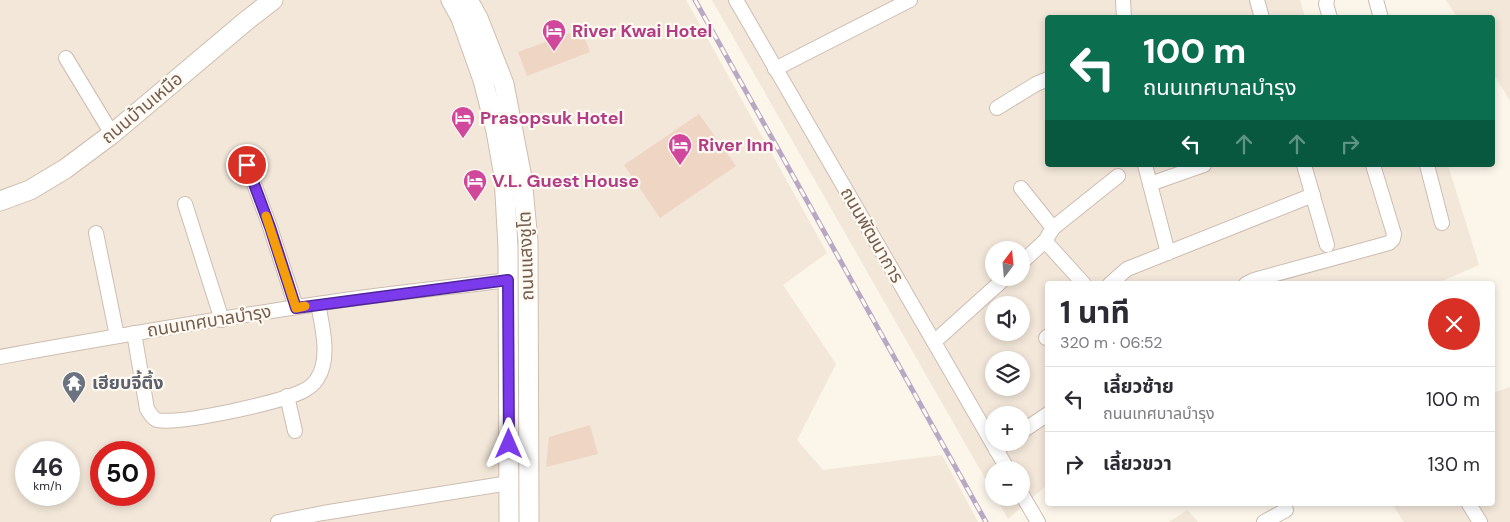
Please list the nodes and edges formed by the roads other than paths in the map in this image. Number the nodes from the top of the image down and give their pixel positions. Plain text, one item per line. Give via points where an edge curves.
1 (274, 0) edge
2 (451, 0) edge
3 (468, 0) edge
4 (736, 0) edge
5 (910, 0) edge
6 (1123, 0) edge
7 (1257, 0) edge
8 (1327, 0) edge
9 (1376, 0) edge
10 (1124, 15) edge
11 (1261, 15) edge
12 (1329, 15) edge
13 (1380, 15) edge
14 (66, 58) dead end
15 (775, 69) junction
16 (1045, 80) edge
17 (997, 108) dead end
18 (505, 129) junction
19 (112, 134) junction
20 (247, 165) dead end
21 (1146, 167) edge
22 (1198, 167) edge
23 (1305, 167) edge
24 (1374, 167) edge
25 (1427, 167) edge
26 (1118, 176) dead end
27 (1150, 184) junction
28 (1021, 188) dead end
29 (1313, 195) junction
30 (0, 201) edge
31 (185, 204) dead end
32 (1442, 223) dead end
33 (1053, 228) junction
34 (96, 233) dead end
35 (1045, 241) junction
36 (1327, 245) dead end
37 (1168, 253) junction
38 (1030, 255) edge
39 (508, 280) junction
40 (1081, 281) edge
41 (1113, 281) edge
42 (1252, 281) edge
43 (996, 286) edge
44 (318, 304) junction
45 (296, 308) junction
46 (222, 320) junction
47 (134, 333) junction
48 (117, 336) junction
49 (934, 342) junction
50 (0, 357) edge
51 (287, 396) junction
52 (1045, 416) edge
53 (985, 421) edge
54 (1030, 426) edge
55 (294, 431) dead end
56 (509, 483) junction
57 (1029, 506) edge
58 (1470, 506) edge
59 (1286, 510) dead end
60 (278, 522) edge
61 (509, 522) edge
62 (529, 522) edge
63 (1038, 522) edge
64 (1264, 522) edge
65 (1480, 522) edge

1 - 19 main road, ถนนบ้านเหนือ
2 - 18 main road, ถนนแสงชูโต
3 - 18 main road, ถนนแสงชูโต via 504,84
4 - 15 street, ถนนพัฒนาการ
5 - 15 street
6 - 10 street
7 - 11 street
8 - 12 street
9 - 13 street
14 - 19 street
15 - 49 street, ถนนพัฒนาการ
16 - 17 street
18 - 39 main road, ถนนแสงชูโต
18 - 62 main road, ถนนแสงชูโต via 522,178 528,241
19 - 30 main road, ถนนบ้านเหนือ via 37,186
20 - 45 street
21 - 27 street
22 - 27 street
23 - 29 street
24 - 42 street via 1394,234 1389,243
25 - 32 street
26 - 33 street
27 - 37 street
28 - 33 street
29 - 36 street
29 - 37 street
31 - 46 street
33 - 35 street
34 - 48 street
35 - 38 street
35 - 40 street
37 - 41 street via 1127,269
39 - 44 street, ถนนเทศบาลบำรุง
39 - 56 main road, ถนนแสงชูโต
43 - 49 street
44 - 45 street, ถนนเทศบาลบำรุง
44 - 51 street via 324,338 320,374 302,392
45 - 46 street, ถนนเทศบาลบำรุง
46 - 47 street, ถนนเทศบาลบำรุง
47 - 48 street, ถนนเทศบาลบำรุง
47 - 51 street via 147,409 156,420 205,416
48 - 50 street, ถนนเทศบาลบำรุง
49 - 53 street, ถนนพัฒนาการ
51 - 55 street
52 - 54 street
56 - 60 street
56 - 61 main road, ถนนแสงชูโต
57 - 63 street
58 - 65 street
59 - 64 street

